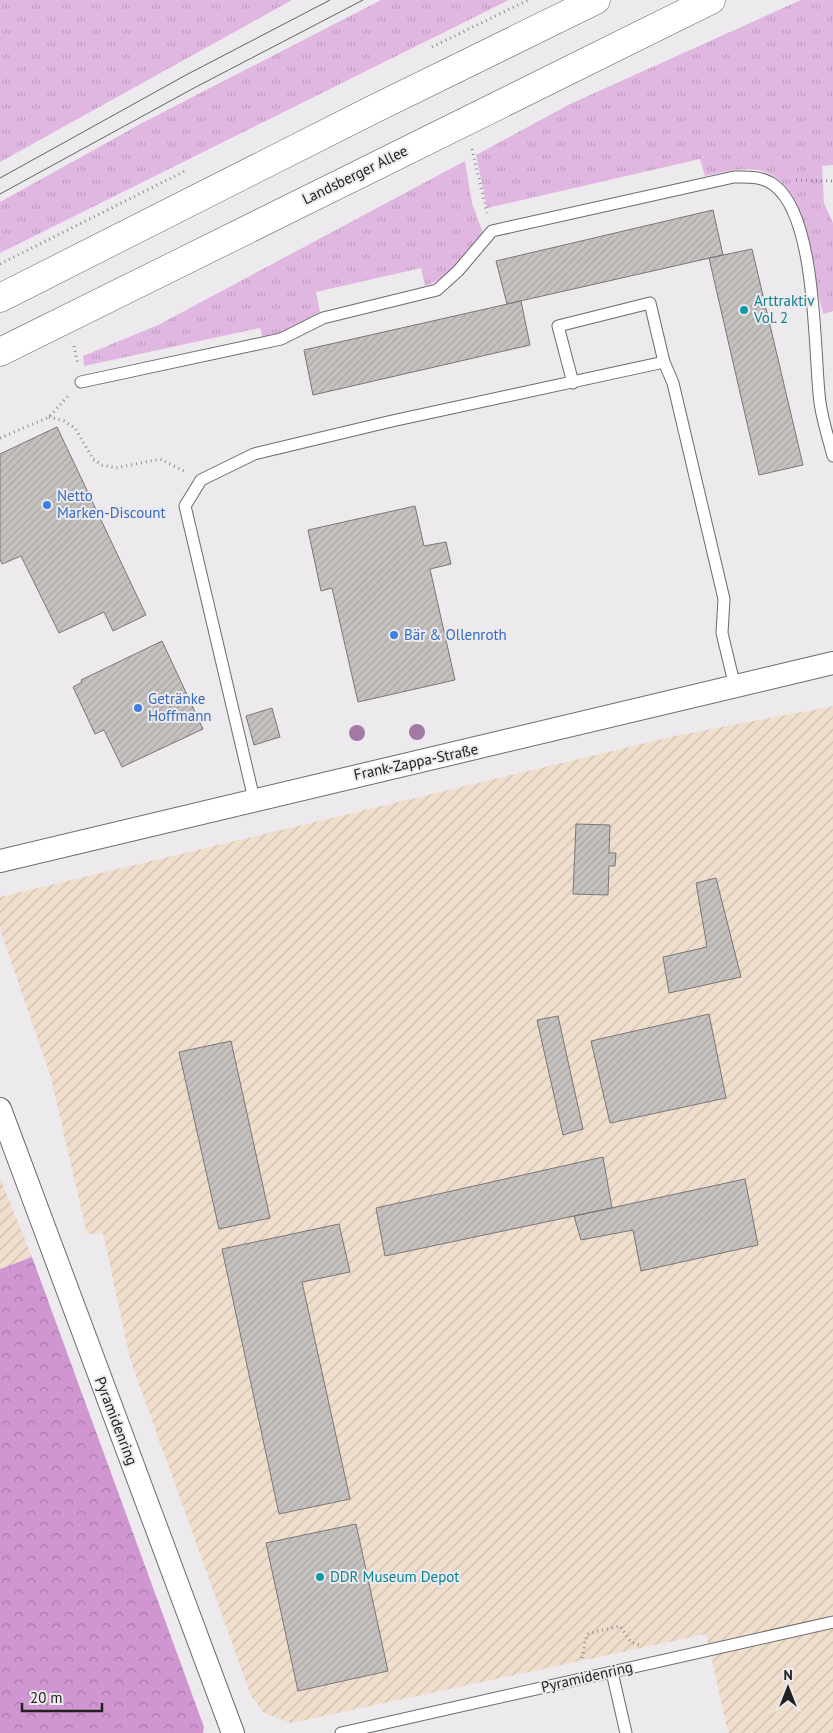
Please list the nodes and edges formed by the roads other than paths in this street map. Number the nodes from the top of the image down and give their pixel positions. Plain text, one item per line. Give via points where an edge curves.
1 (596, 0) edge
2 (711, 0) edge
3 (0, 298) edge
4 (0, 352) edge
5 (664, 362) junction
6 (82, 382) road end
7 (572, 383) junction
8 (833, 456) edge
9 (833, 664) edge
10 (735, 687) junction
11 (254, 799) junction
12 (0, 861) edge
13 (0, 1109) edge
14 (833, 1622) edge
15 (612, 1672) junction
16 (233, 1733) edge
17 (341, 1733) edge
18 (626, 1733) edge

1 - 3 main road
2 - 4 main road, Landsberger Allee
5 - 7 lane
5 - 7 lane via 650,303 558,326
5 - 10 lane via 673,383 724,599 722,633
6 - 8 lane via 281,339 323,318 437,290 492,231 734,177 762,178 787,198 796,214 814,293 819,396
7 - 11 lane via 254,454 201,480 185,506
9 - 10 street, Frank-Zappa-Straße
10 - 11 street, Frank-Zappa-Straße via 485,748
11 - 12 street, Frank-Zappa-Straße
13 - 16 street, Pyramidenring
14 - 15 lane, Pyramidenring
15 - 17 lane, Pyramidenring
15 - 18 lane

